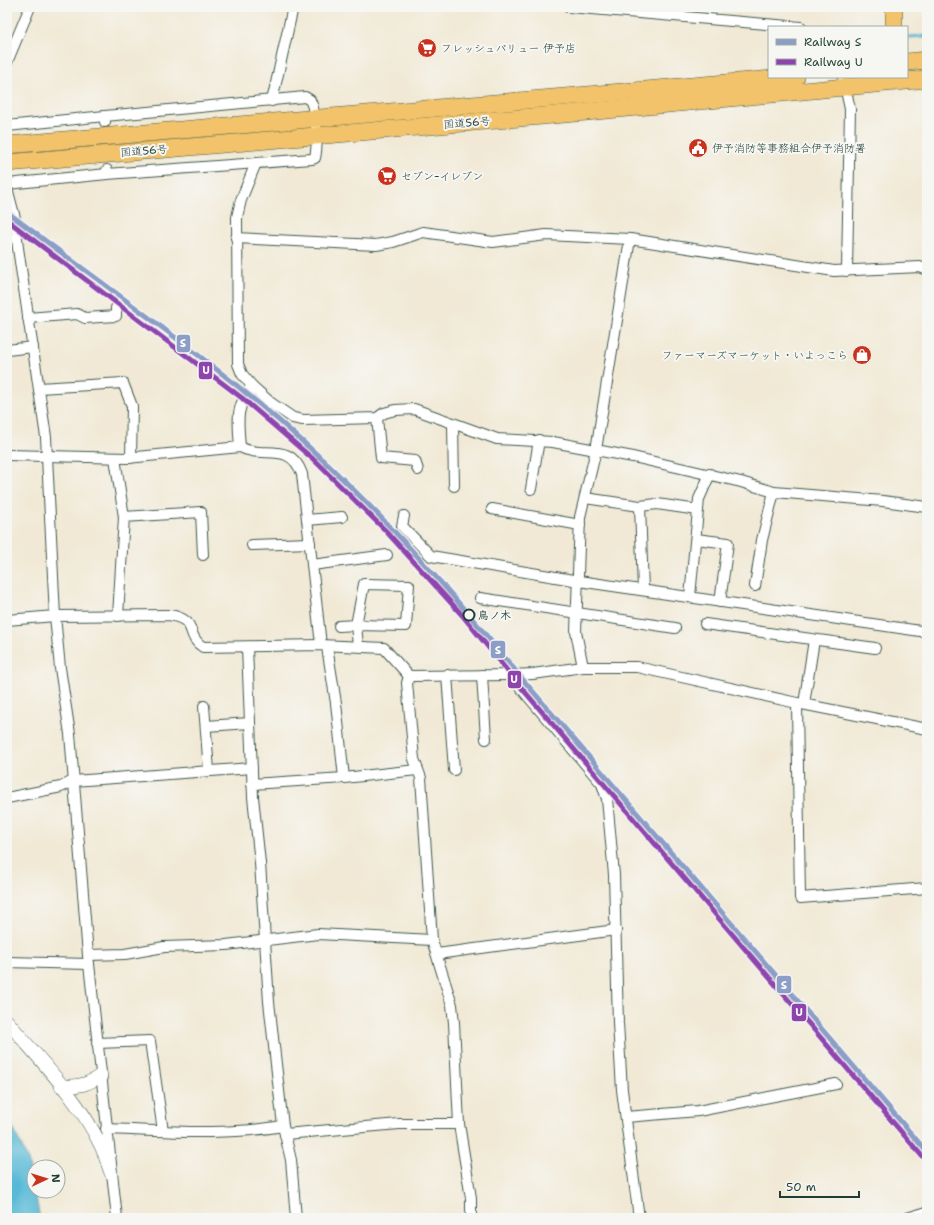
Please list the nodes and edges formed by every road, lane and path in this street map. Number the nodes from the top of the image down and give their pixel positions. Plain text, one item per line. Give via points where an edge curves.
1 (30, 7) edge
2 (294, 7) edge
3 (569, 7) edge
4 (894, 7) edge
5 (628, 10) edge
6 (791, 26) edge
7 (894, 26) edge
8 (927, 60) edge
9 (7, 62) edge
10 (908, 62) edge
11 (784, 78) edge
12 (901, 79) edge
13 (927, 79) edge
14 (844, 82) edge
15 (272, 101) junction
16 (315, 118) junction
17 (7, 126) edge
18 (316, 137) junction
19 (8, 145) edge
20 (9, 163) edge
21 (256, 163) junction
22 (7, 184) edge
23 (7, 188) edge
24 (236, 238) junction
25 (630, 239) junction
26 (927, 270) edge
27 (847, 271) junction
28 (116, 308) dead end
29 (28, 318) junction
30 (33, 347) junction
31 (7, 350) edge
32 (252, 386) junction
33 (39, 388) junction
34 (377, 418) junction
35 (453, 424) junction
36 (539, 440) junction
37 (240, 447) junction
38 (596, 450) junction
39 (7, 455) edge
40 (48, 456) junction
41 (115, 458) junction
42 (131, 458) junction
43 (418, 470) dead end
44 (710, 474) junction
45 (454, 486) dead end
46 (531, 489) dead end
47 (774, 492) junction
48 (585, 498) junction
49 (640, 506) junction
50 (927, 507) edge
51 (492, 509) dead end
52 (698, 510) junction
53 (404, 516) dead end
54 (124, 517) junction
55 (342, 517) dead end
56 (307, 520) junction
57 (580, 525) junction
58 (696, 538) junction
59 (310, 543) junction
60 (252, 545) dead end
61 (203, 555) dead end
62 (387, 555) dead end
63 (312, 565) junction
64 (578, 580) junction
65 (755, 586) dead end
66 (643, 590) junction
67 (690, 597) junction
68 (480, 598) dead end
69 (720, 602) junction
70 (577, 614) junction
71 (55, 616) junction
72 (118, 616) junction
73 (7, 620) edge
74 (705, 624) dead end
75 (356, 625) junction
76 (339, 626) dead end
77 (675, 628) dead end
78 (927, 632) edge
79 (814, 640) junction
80 (324, 646) junction
81 (358, 646) junction
82 (247, 647) junction
83 (875, 648) dead end
84 (583, 667) junction
85 (447, 675) junction
86 (482, 675) junction
87 (510, 675) junction
88 (409, 676) junction
89 (800, 704) junction
90 (204, 706) dead end
91 (250, 723) junction
92 (206, 726) junction
93 (927, 729) edge
94 (486, 739) dead end
95 (252, 768) junction
96 (417, 770) junction
97 (454, 770) dead end
98 (209, 771) junction
99 (344, 778) junction
100 (74, 782) junction
101 (252, 784) junction
102 (7, 798) edge
103 (927, 888) edge
104 (616, 930) junction
105 (265, 939) junction
106 (432, 940) junction
107 (437, 954) junction
108 (89, 959) junction
109 (7, 962) edge
110 (7, 1021) edge
111 (97, 1043) junction
112 (101, 1074) junction
113 (836, 1084) dead end
114 (61, 1086) junction
115 (626, 1117) junction
116 (459, 1124) junction
117 (106, 1129) junction
118 (284, 1130) junction
119 (164, 1131) junction
120 (111, 1173) junction
121 (927, 1212) edge
122 (117, 1218) edge
123 (296, 1218) edge
124 (471, 1218) edge
125 (639, 1218) edge
126 (907, 1218) edge

1 - 9 street
2 - 15 street
3 - 5 street
4 - 7 highway
5 - 6 street
8 - 10 highway
11 - 16 highway, 国道56号
12 - 13 highway, 国道56号
12 - 14 highway, 国道56号
14 - 18 highway, 国道56号
14 - 27 street via 850,109
15 - 16 street via 305,98 313,105
15 - 17 street via 105,119
16 - 18 street
16 - 19 highway, 国道56号
18 - 20 highway, 国道56号
18 - 21 street via 315,158
21 - 22 street via 107,172
21 - 24 street via 241,200
23 - 29 street via 15,218
24 - 25 street via 376,244 393,242 423,232 493,242 546,235
24 - 32 street via 238,364
25 - 27 street via 824,270
25 - 38 street
26 - 27 street via 920,268
28 - 29 street via 116,316 84,318 77,314
29 - 30 street
30 - 31 street
30 - 33 street
32 - 34 street via 284,413 303,420
32 - 37 street via 240,404 238,413
33 - 40 street
33 - 42 street via 123,383 132,406
34 - 35 street via 395,410 414,409
34 - 43 street via 381,458 415,461
35 - 36 street via 497,439
35 - 45 street
36 - 38 street
36 - 46 street
37 - 42 street
37 - 56 street via 283,454 298,464 302,474
38 - 44 street
38 - 48 street
39 - 40 street
40 - 41 street
40 - 71 street
41 - 42 street
41 - 54 street
44 - 47 street
44 - 52 street via 699,499
47 - 50 street
47 - 65 street via 762,540
48 - 49 street
48 - 57 street
49 - 52 street via 657,504
49 - 66 street
51 - 57 street
52 - 58 street
53 - 64 street via 402,526 431,556
54 - 61 street via 201,512
54 - 72 street
55 - 56 street
56 - 59 street
57 - 64 street
58 - 67 street
58 - 69 street via 728,542
59 - 60 street
59 - 63 street
62 - 63 street
63 - 80 street
64 - 66 street
64 - 70 street
66 - 67 street
67 - 69 street
68 - 70 street
69 - 78 street
70 - 77 street
70 - 84 street via 576,632
71 - 72 street
71 - 73 street
71 - 100 street
72 - 82 street via 181,617 186,620 197,644 203,647
74 - 79 street
75 - 75 street via 364,584 409,585 406,626
75 - 76 street
75 - 81 street
79 - 83 street
79 - 89 street
80 - 81 street
80 - 82 street
80 - 99 street via 336,702
81 - 88 street via 384,648
82 - 91 street
84 - 87 street
84 - 89 street via 638,667
85 - 86 street
85 - 88 street
85 - 97 street
86 - 87 street
86 - 94 street
87 - 104 street via 602,784 607,799
88 - 96 street via 407,683
89 - 93 street
89 - 103 street via 800,898
90 - 92 street
91 - 92 street
91 - 95 street
92 - 98 street
95 - 98 street
95 - 101 street
96 - 99 street
96 - 106 street via 421,778
98 - 100 street
99 - 101 street
100 - 102 street
100 - 108 street
101 - 105 street
104 - 107 street
104 - 115 street via 618,1023
105 - 106 street via 329,934
105 - 108 street via 226,945 172,946
105 - 118 street via 269,1002
106 - 107 street
107 - 116 street via 452,1005
108 - 109 street
108 - 111 street
110 - 114 street
111 - 112 street
111 - 119 street via 150,1041
112 - 114 street via 85,1085
112 - 117 street
113 - 115 street via 698,1111
114 - 120 street via 100,1144
115 - 125 street
116 - 118 street via 399,1124
116 - 124 street via 471,1198
117 - 119 street
117 - 120 street
118 - 119 street via 205,1133
118 - 123 street via 291,1160
120 - 122 street
121 - 126 street

